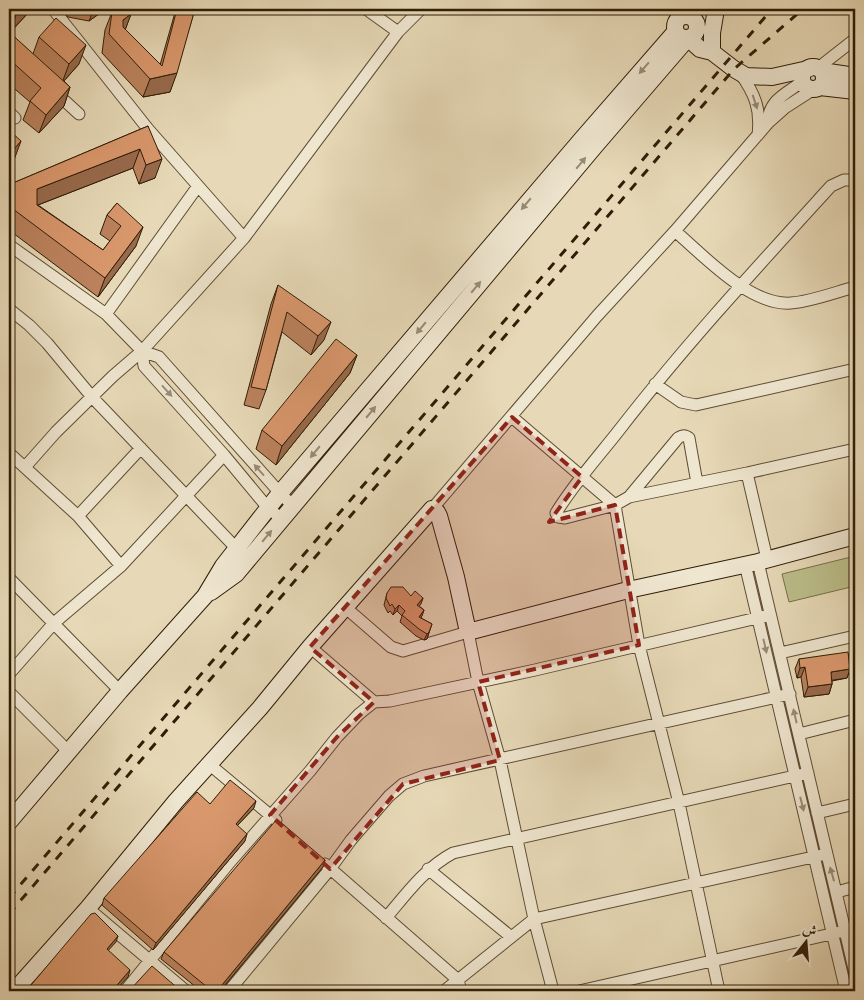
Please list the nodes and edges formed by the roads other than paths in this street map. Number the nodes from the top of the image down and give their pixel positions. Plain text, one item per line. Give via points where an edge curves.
1 (53, 9) edge
2 (366, 9) edge
3 (420, 9) edge
4 (710, 9) edge
5 (716, 9) edge
6 (689, 25) edge
7 (398, 32) junction
8 (855, 39) edge
9 (712, 52) junction
10 (740, 73) junction
11 (855, 76) edge
12 (813, 78) junction
13 (651, 81) junction
14 (44, 82) edge
15 (855, 91) edge
16 (79, 114) dead end
17 (758, 135) junction
18 (855, 180) edge
19 (198, 186) junction
20 (675, 231) junction
21 (244, 238) junction
22 (9, 245) edge
23 (740, 286) junction
24 (855, 287) edge
25 (9, 309) edge
26 (106, 314) junction
27 (142, 351) junction
28 (855, 369) edge
29 (655, 384) junction
30 (92, 397) junction
31 (512, 417) junction
32 (141, 448) junction
33 (855, 449) edge
34 (9, 453) edge
35 (224, 455) junction
36 (24, 467) junction
37 (747, 473) junction
38 (582, 477) junction
39 (697, 483) junction
40 (280, 494) junction
41 (187, 495) junction
42 (629, 498) junction
43 (292, 505) junction
44 (615, 505) junction
45 (268, 508) junction
46 (432, 509) junction
47 (78, 516) junction
48 (282, 519) junction
49 (855, 536) edge
50 (236, 548) junction
51 (757, 562) junction
52 (120, 566) junction
53 (9, 578) edge
54 (628, 590) junction
55 (205, 596) junction
56 (346, 608) junction
57 (765, 616) junction
58 (54, 623) junction
59 (468, 632) junction
60 (855, 636) edge
61 (639, 645) junction
62 (310, 647) junction
63 (780, 653) junction
64 (9, 674) edge
65 (478, 682) junction
66 (120, 691) junction
67 (9, 692) edge
68 (790, 694) junction
69 (777, 697) junction
70 (374, 702) junction
71 (855, 720) edge
72 (659, 724) junction
73 (799, 734) junction
74 (68, 751) junction
75 (500, 760) junction
76 (209, 764) junction
77 (808, 773) junction
78 (794, 776) junction
79 (679, 803) junction
80 (855, 804) edge
81 (11, 814) edge
82 (817, 814) junction
83 (270, 815) junction
84 (285, 828) edge
85 (516, 838) junction
86 (315, 855) edge
87 (821, 856) junction
88 (330, 869) junction
89 (428, 869) junction
90 (697, 883) junction
91 (855, 887) edge
92 (837, 892) junction
93 (88, 908) junction
94 (386, 918) junction
95 (534, 919) junction
96 (844, 931) junction
97 (832, 934) junction
98 (510, 936) junction
99 (712, 961) junction
100 (151, 962) junction
101 (855, 971) edge
102 (460, 986) edge
103 (14, 991) edge
104 (125, 991) edge
105 (186, 991) edge
106 (229, 991) edge
107 (444, 991) edge
108 (553, 991) edge
109 (579, 991) edge
110 (719, 991) edge
111 (846, 991) edge

1 - 19 street via 143,131
2 - 7 street
3 - 7 street
4 - 6 street
5 - 9 street
6 - 9 street via 700,49
6 - 13 street
6 -> 40 street via 574,147
7 - 21 street
8 - 12 street
9 - 10 street
9 - 13 street via 675,63
10 - 12 street via 755,77
10 -> 17 street via 757,105 760,117
11 - 12 street
12 - 15 street
12 - 17 street
43 -> 13 street
14 - 16 street
17 - 20 street
18 - 23 street via 844,180 832,186
19 - 21 street
19 - 26 street
20 - 23 street
20 - 31 street via 597,316
21 - 27 street
22 - 26 street
23 - 24 street via 783,303
23 - 29 street
25 - 30 street via 47,343
26 - 27 street
27 - 30 street
27 -> 35 street via 144,366
40 -> 27 street via 159,357
28 - 29 street via 696,406 681,402
29 - 38 street
30 - 32 street
30 - 36 street
31 - 38 street
31 - 46 street
32 - 41 street
32 - 47 street
33 - 37 street
34 - 36 street
35 - 41 street
35 - 45 street
36 - 47 street
37 - 39 street
37 - 51 street
38 - 44 street
38 - 44 street via 558,511 558,517
39 - 42 street
39 - 42 street via 686,435 678,438
40 - 43 street
40 - 45 street
41 - 50 street
41 - 52 street
42 - 44 street
43 - 48 street
44 - 54 street
45 - 48 street
45 - 50 street
46 - 56 street
46 - 59 street via 439,516
47 - 52 street
55 -> 48 street via 236,574
49 - 51 street
50 - 55 street
51 - 54 street
51 - 57 street
52 - 58 street
53 - 58 street
54 - 59 street
54 - 61 street
55 - 66 street
56 - 59 street via 398,650 409,650
56 - 62 street
57 - 61 street
57 - 63 street
57 -> 69 street
58 - 64 street
58 - 66 street
59 - 65 street
60 - 63 street
61 - 65 street
61 - 72 street
62 - 70 street
62 - 76 street
63 - 68 street
65 - 70 street
65 - 75 street
66 - 74 street
67 - 74 street
68 - 69 street
73 -> 68 street
69 - 72 street
69 - 78 street
70 - 83 street via 337,737
71 - 73 street
72 - 75 street
72 - 79 street
73 - 77 street
74 - 81 street
75 - 85 street
75 - 88 street via 424,776 403,784 371,816
76 - 83 street
76 - 93 street
77 - 78 street
77 - 82 street
78 - 79 street
78 -> 87 street
79 - 85 street
79 - 90 street
80 - 82 street
82 - 87 street
83 - 84 street
83 - 100 street
85 - 89 street via 453,853
85 - 95 street
86 - 88 street
87 - 90 street
92 -> 87 street
87 - 97 street
88 - 94 street
88 - 106 street
89 - 94 street
89 - 98 street
90 - 95 street
90 - 99 street
91 - 92 street
92 - 96 street
93 - 100 street
93 - 103 street
94 - 102 street
95 - 98 street
95 - 108 street
96 - 97 street
96 - 101 street
97 - 99 street
97 - 111 street
98 - 102 street
99 - 109 street
99 - 110 street
100 - 104 street
100 - 105 street
102 - 107 street

